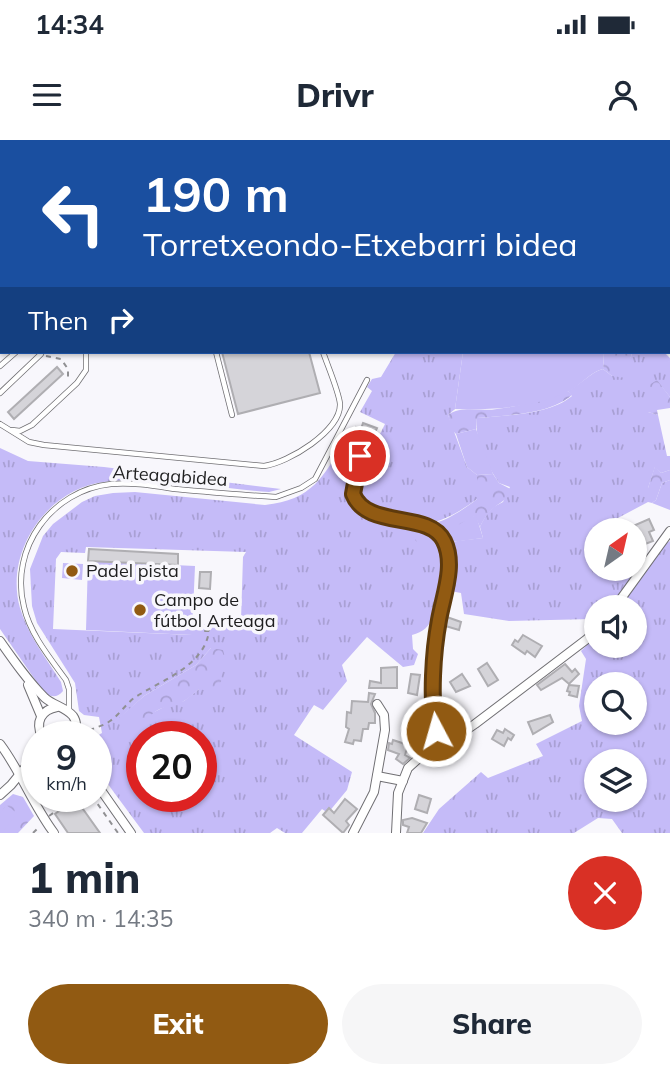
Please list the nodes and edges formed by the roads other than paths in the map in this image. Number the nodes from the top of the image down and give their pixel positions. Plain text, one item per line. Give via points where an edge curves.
1 (14, 354) edge
2 (41, 354) road end
3 (86, 354) edge
4 (217, 354) edge
5 (324, 354) edge
6 (0, 366) edge
7 (367, 380) dead end
8 (0, 393) edge
9 (232, 415) dead end
10 (2, 426) edge
11 (360, 456) dead end
12 (670, 531) edge
13 (624, 595) edge
14 (0, 641) edge
15 (584, 641) edge
16 (20, 670) junction
17 (377, 704) dead end
18 (57, 708) junction
19 (69, 711) junction
20 (41, 716) junction
21 (40, 721) edge
22 (74, 721) edge
23 (0, 744) edge
24 (441, 745) junction
25 (21, 773) edge
26 (19, 775) junction
27 (377, 776) junction
28 (403, 781) junction
29 (0, 795) edge
30 (112, 806) edge
31 (53, 829) edge
32 (131, 833) edge
33 (353, 833) edge
34 (396, 833) edge

1 - 6 lane
2 - 8 lane
3 - 10 lane via 83,376 32,425 20,431
4 - 9 lane
5 - 10 lane via 339,399 338,411 316,442 273,465 44,445
7 - 19 lane, Arteagabidea via 315,479 301,488 276,496 109,484 77,494 48,515 31,539 21,586 31,628 66,680
11 - 24 lane via 355,500 383,517 430,528 445,542 446,589 437,630 431,704
12 - 13 street
14 - 16 street
15 - 24 street
16 - 18 street
16 - 20 street
17 - 27 street via 385,730
18 - 19 street
18 - 20 street
19 - 22 street
20 - 21 street
23 - 26 street
24 - 28 street via 408,768
25 - 26 street
26 - 29 street
26 - 31 street
27 - 28 street
27 - 33 street
28 - 34 street
30 - 32 street

